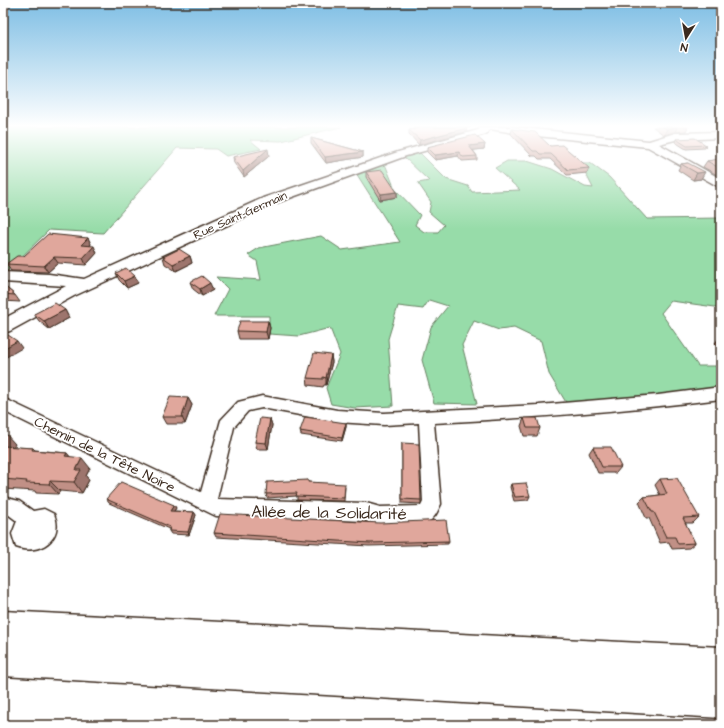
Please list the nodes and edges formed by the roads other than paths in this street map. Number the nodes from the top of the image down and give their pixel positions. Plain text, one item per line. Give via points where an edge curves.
1 (382, 161) edge
2 (681, 161) edge
3 (721, 184) edge
4 (3, 277) edge
5 (26, 278) junction
6 (87, 284) junction
7 (43, 285) junction
8 (68, 292) junction
9 (27, 313) junction
10 (3, 327) edge
11 (721, 393) edge
12 (3, 404) edge
13 (426, 416) junction
14 (206, 504) junction
15 (3, 505) edge
16 (32, 520) dead end
17 (3, 628) edge
18 (3, 658) edge
19 (721, 665) edge
20 (721, 699) edge

1 - 6 street, Rue Saint-Germain via 268,201
2 - 3 street
4 - 5 street
5 - 6 street via 49,278
5 - 7 street
6 - 8 street, Rue Saint-Germain
7 - 8 street
7 - 9 street via 41,296
8 - 9 street, Rue Saint-Germain
9 - 10 street, Rue Saint-Germain
11 - 13 street via 658,402
12 - 14 street, Chemin de la Tête Noire
13 - 14 street via 337,416 262,402 243,406 227,424
13 - 14 street, Allée de la Solidarité via 432,504 426,514 380,516 366,512 263,508 244,510 216,508
15 - 16 street
17 - 19 highway
18 - 20 highway

